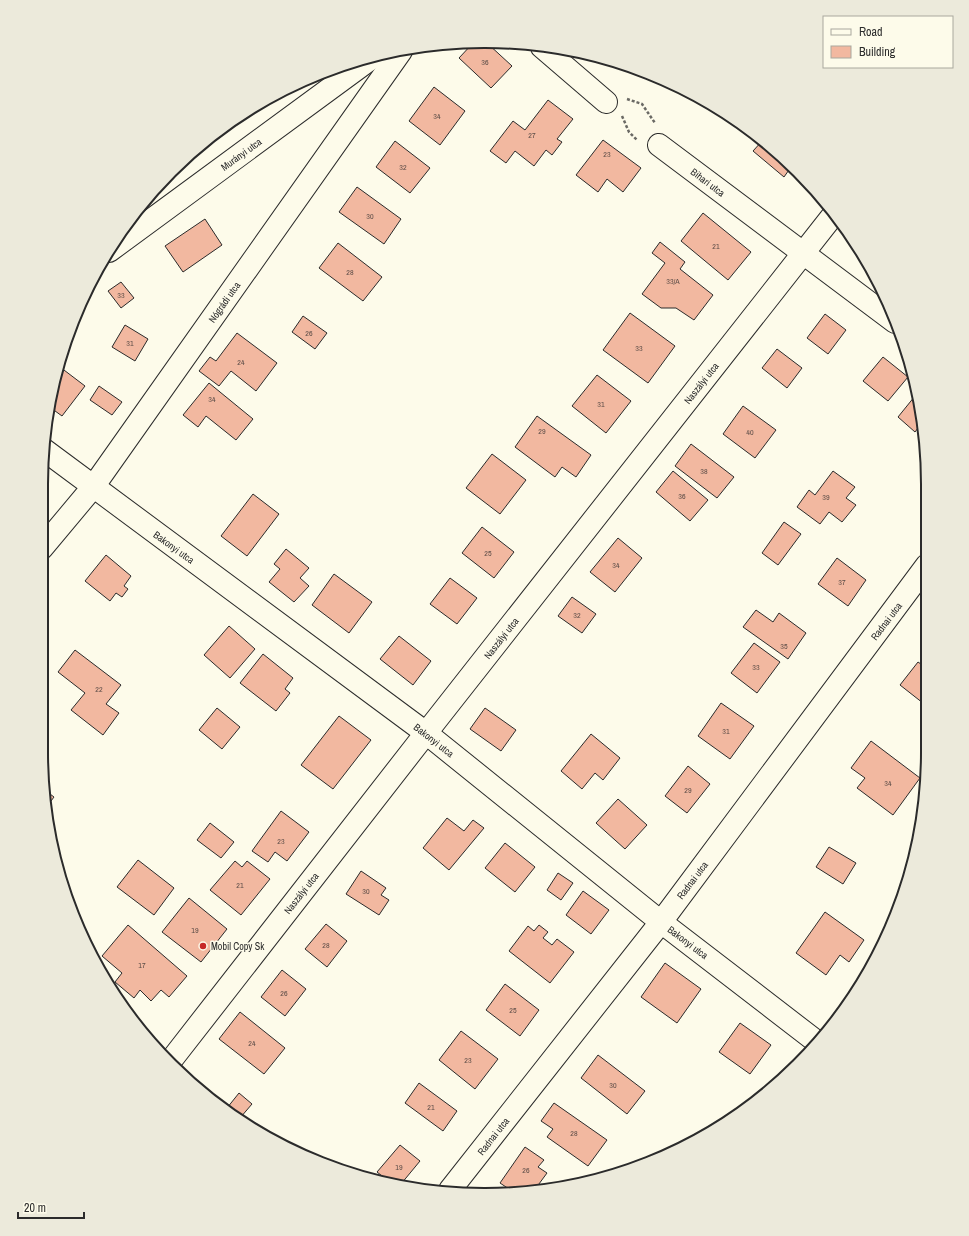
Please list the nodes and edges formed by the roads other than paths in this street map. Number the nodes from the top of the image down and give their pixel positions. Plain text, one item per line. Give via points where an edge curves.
1 (550, 53) edge
2 (397, 56) edge
3 (360, 66) edge
4 (613, 100) road end
5 (662, 148) road end
6 (831, 218) edge
7 (124, 239) edge
8 (803, 253) junction
9 (888, 317) edge
10 (49, 454) edge
11 (93, 487) junction
12 (48, 541) edge
13 (921, 573) edge
14 (426, 733) junction
15 (661, 922) junction
16 (813, 1039) edge
17 (174, 1058) edge
18 (453, 1187) edge

1 - 4 street
2 - 11 street, Nógrádi utca
3 - 7 street, Murányi utca
5 - 8 street, Bihari utca
6 - 8 street, Naszályi utca
8 - 9 street, Bihari utca
8 - 14 street, Naszályi utca
10 - 11 street, Bakonyi utca
11 - 12 street, Nógrádi utca
11 - 14 street, Bakonyi utca
13 - 15 street, Radnai utca
14 - 15 street, Bakonyi utca
14 - 17 street, Naszályi utca
15 - 16 street, Bakonyi utca
15 - 18 street, Radnai utca

